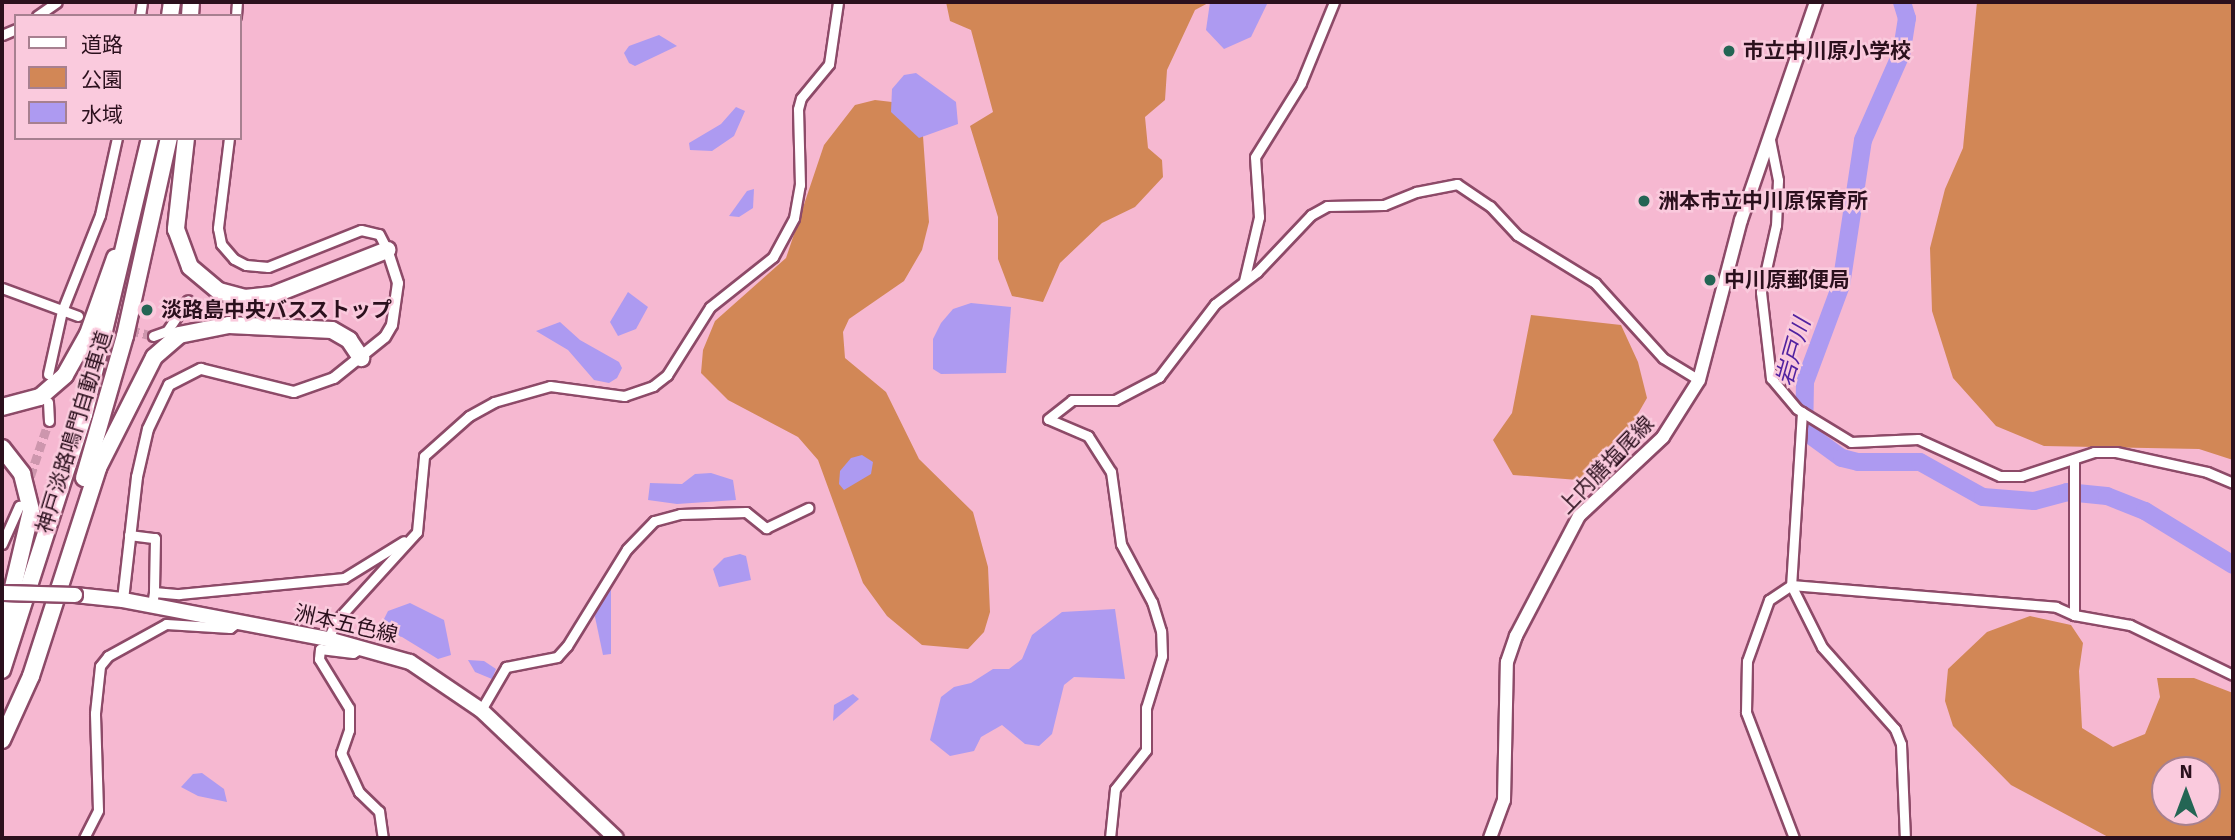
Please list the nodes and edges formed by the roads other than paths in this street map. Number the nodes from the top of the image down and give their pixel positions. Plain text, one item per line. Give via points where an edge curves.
1 (57, 2) edge
2 (838, 2) edge
3 (1334, 2) edge
4 (1816, 2) edge
5 (40, 14) edge
6 (1770, 139) junction
7 (117, 140) edge
8 (143, 140) edge
9 (150, 140) edge
10 (169, 140) edge
11 (186, 140) edge
12 (229, 140) edge
13 (387, 250) junction
14 (1244, 281) junction
15 (2, 288) edge
16 (188, 300) dead end
17 (62, 311) junction
18 (78, 316) tunnel mouth
19 (153, 336) dead end
20 (361, 358) junction
21 (48, 374) dead end
22 (1699, 380) junction
23 (48, 402) dead end
24 (2, 407) edge
25 (1802, 412) junction
26 (49, 421) tunnel mouth
27 (2, 448) edge
28 (2074, 459) junction
29 (2233, 484) edge
30 (19, 506) dead end
31 (808, 508) dead end
32 (417, 532) junction
33 (129, 535) junction
34 (2, 544) edge
35 (1791, 585) junction
36 (3, 593) edge
37 (153, 599) junction
38 (123, 600) junction
39 (2074, 615) junction
40 (239, 622) junction
41 (2, 634) edge
42 (328, 639) junction
43 (363, 647) junction
44 (2, 670) edge
45 (2233, 675) edge
46 (481, 710) junction
47 (2, 733) edge
48 (2, 740) edge
49 (83, 838) edge
50 (383, 838) edge
51 (616, 838) edge
52 (1110, 838) edge
53 (1490, 838) edge
54 (1794, 838) edge
55 (1905, 838) edge

1 - 5 street
2 - 32 street via 829,64 801,98 798,109 800,185 794,218 773,257 710,307 667,375 653,386 624,396 550,386 494,402 469,416 424,456
3 - 14 street via 1301,83 1255,157 1259,217
4 - 6 main road, 上内膳塩尾線
6 - 22 main road, 上内膳塩尾線 via 1741,220 1718,322
6 - 25 street via 1778,180 1776,225 1765,260 1762,304 1771,378
7 - 17 street via 100,215
8 - 24 highway via 110,273 73,362 40,397
9 - 44 highway, 神戸淡路鳴門自動車道 via 85,415
10 - 47 highway, 神戸淡路鳴門自動車道 via 101,424
11 - 13 highway via 176,229 190,267 219,291 245,298 272,295
12 - 13 street via 218,228 220,244 234,259 268,267 361,230 379,234
13 - 20 street via 398,283 396,311 385,337
14 - 22 street via 1311,215 1327,206 1384,205 1416,192 1457,184 1490,206 1517,235 1595,284 1663,358
14 - 52 street via 1215,304 1159,377 1115,400 1072,400 1048,419 1088,436 1111,472 1121,544 1152,602 1161,631 1162,656 1146,708 1146,750 1115,789
15 - 17 street
16 - 19 street via 167,331
17 - 18 street
17 - 21 street
20 - 33 street via 322,385 294,392 211,369 179,377 161,397 148,429
20 - 48 highway via 342,333 321,328 209,325 179,335 161,349 142,374 98,468 30,676
22 - 53 main road, 上内膳塩尾線 via 1663,437 1579,516 1533,597 1507,662 1504,800
23 - 26 street
25 - 28 street via 1851,442 1918,439 2000,476 2021,476
25 - 35 street
27 - 41 highway via 22,474 31,511
28 - 29 street via 2094,452 2116,452 2207,472
28 - 39 street
30 - 34 street
31 - 46 street via 766,528 746,512 680,514 654,521 627,549 568,646 557,657 506,667
32 - 37 street via 356,573 325,583
32 - 42 street via 337,621
33 - 37 street via 155,538
33 - 38 street
35 - 39 street via 2056,607
35 - 54 street via 1769,600 1747,660 1746,712
35 - 55 street via 1822,647 1895,729 1901,744
36 - 38 main road, 洲本五色線, bridge
37 - 38 main road, 洲本五色線
37 - 40 main road, 洲本五色線
39 - 45 street via 2130,625
40 - 42 main road, 洲本五色線
40 - 49 street via 230,628 166,624 108,656 100,666 95,713 98,810
42 - 43 main road, 洲本五色線
43 - 46 main road, 洲本五色線 via 410,662
43 - 50 street via 353,653 320,649 319,659 349,708 349,730 341,753 359,793 379,811
46 - 51 main road, 洲本五色線

